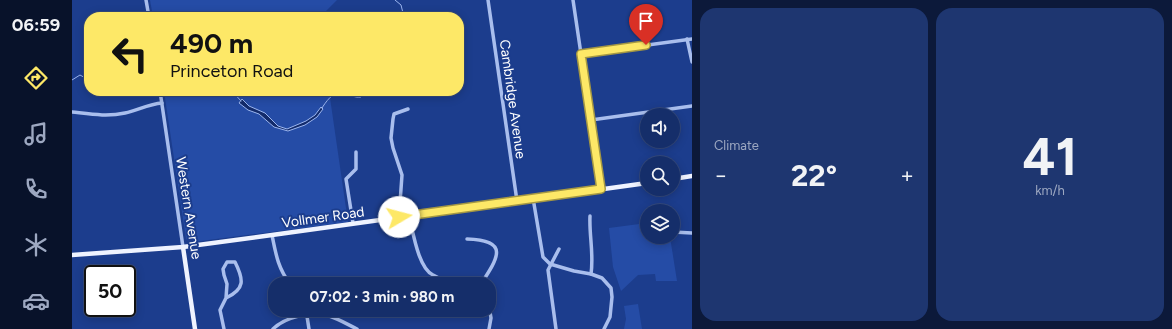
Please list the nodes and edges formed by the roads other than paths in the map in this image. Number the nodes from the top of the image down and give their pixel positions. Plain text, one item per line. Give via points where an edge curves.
1 (146, 0) edge
2 (488, 0) edge
3 (573, 0) edge
4 (148, 12) edge
5 (687, 39) junction
6 (692, 39) edge
7 (581, 54) junction
8 (692, 62) edge
9 (161, 96) edge
10 (162, 103) junction
11 (692, 106) edge
12 (408, 109) dead end
13 (72, 112) edge
14 (591, 120) junction
15 (356, 152) dead end
16 (692, 176) edge
17 (680, 178) edge
18 (640, 184) edge
19 (601, 189) junction
20 (533, 198) junction
21 (517, 201) junction
22 (409, 216) junction
23 (590, 216) dead end
24 (399, 217) junction
25 (353, 223) junction
26 (680, 232) edge
27 (692, 233) edge
28 (272, 236) junction
29 (467, 239) dead end
30 (183, 246) junction
31 (558, 249) dead end
32 (72, 255) edge
33 (550, 264) junction
34 (591, 274) junction
35 (284, 277) edge
36 (438, 277) edge
37 (486, 277) edge
38 (226, 298) junction
39 (296, 317) edge
40 (307, 317) edge
41 (330, 317) edge
42 (491, 317) edge
43 (196, 329) edge
44 (224, 329) edge
45 (273, 329) edge
46 (310, 329) edge
47 (357, 329) edge
48 (489, 329) edge
49 (556, 329) edge
50 (604, 329) edge

1 - 4 street
2 - 21 street, Cambridge Avenue
3 - 7 street
5 - 6 street
5 - 7 street
5 - 8 street
7 - 14 street
9 - 10 street, Western Avenue
10 - 13 street via 113,115
10 - 30 street, Western Avenue
11 - 14 street
12 - 24 street via 394,114 392,126 393,148 402,175
14 - 19 street
15 - 25 street via 356,169 346,179
16 - 17 main road
18 - 19 main road, Vollmer Road
19 - 20 main road, Vollmer Road
20 - 21 main road, Vollmer Road
20 - 33 street via 542,252
21 - 22 main road, Vollmer Road
22 - 24 main road, Vollmer Road
22 - 36 street via 420,257 427,272
23 - 34 street via 593,260
24 - 25 main road, Vollmer Road
25 - 28 main road, Vollmer Road
26 - 27 street
28 - 30 main road, Vollmer Road
28 - 35 street
29 - 37 street via 482,239 495,247 497,254
30 - 32 main road, Vollmer Road
30 - 43 main road, Western Avenue
31 - 33 street
33 - 34 street via 574,272
33 - 49 street via 548,276
34 - 50 street via 602,278 610,288 612,308
38 - 38 street via 240,288 239,271 235,262 227,262 223,268 227,284
38 - 44 street via 220,310
39 - 45 street via 282,322
40 - 46 street
41 - 47 street
42 - 48 street

